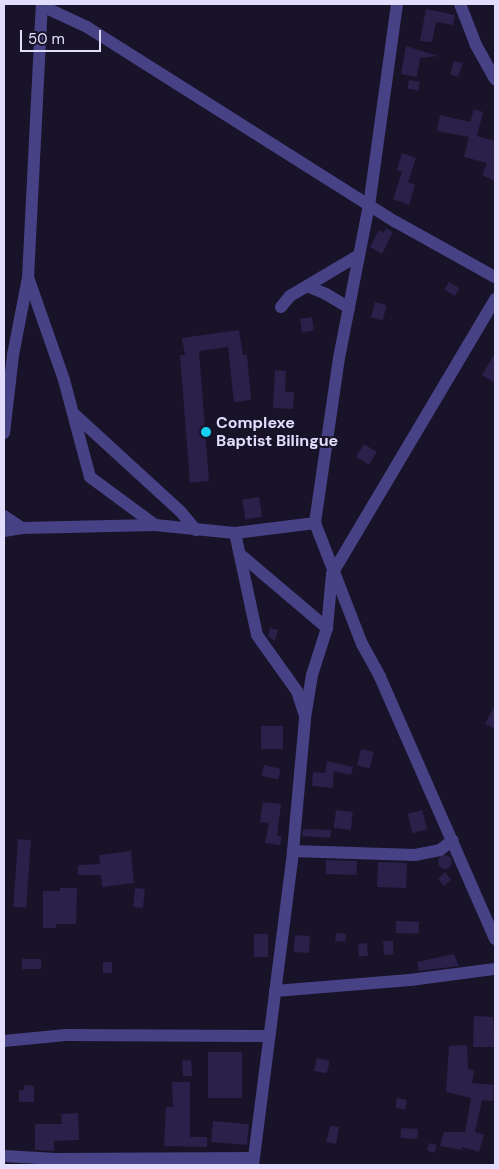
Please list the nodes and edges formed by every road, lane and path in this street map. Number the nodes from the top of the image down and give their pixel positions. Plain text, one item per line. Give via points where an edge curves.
1 (397, 4) edge
2 (460, 4) edge
3 (42, 5) edge
4 (495, 79) edge
5 (369, 205) junction
6 (359, 255) junction
7 (495, 277) edge
8 (28, 278) junction
9 (309, 287) junction
10 (495, 299) edge
11 (281, 307) dead end
12 (349, 308) junction
13 (74, 414) junction
14 (4, 433) edge
15 (4, 516) edge
16 (315, 523) junction
17 (155, 526) junction
18 (22, 528) junction
19 (196, 530) junction
20 (4, 532) edge
21 (236, 533) junction
22 (241, 555) junction
23 (332, 574) junction
24 (327, 628) junction
25 (305, 718) junction
26 (453, 840) junction
27 (293, 851) junction
28 (495, 939) edge
29 (495, 969) edge
30 (275, 991) junction
31 (269, 1036) junction
32 (4, 1041) edge
33 (4, 1156) edge
34 (70, 1162) edge
35 (153, 1162) edge
36 (253, 1162) edge

1 - 5 street
2 - 4 street via 476,45
3 - 5 street via 87,27
3 - 8 street
5 - 6 street
5 - 7 street
6 - 9 street
6 - 12 street
8 - 13 street
8 - 14 street via 13,355
9 - 11 street via 290,296
9 - 12 street
10 - 23 street
12 - 16 street
13 - 17 street via 90,478
13 - 19 street via 180,511
15 - 18 street
16 - 21 street
16 - 23 street
17 - 18 street
17 - 19 street
18 - 20 street
19 - 21 street
21 - 22 street
22 - 24 street
22 - 25 street via 257,634 297,691
23 - 24 street
23 - 26 street
24 - 25 street via 312,675
25 - 27 street
26 - 27 street via 440,850 415,855
26 - 28 street
27 - 30 street
29 - 30 street
30 - 31 street
31 - 32 street via 66,1035
31 - 36 street
33 - 34 street
34 - 35 street
35 - 36 street

